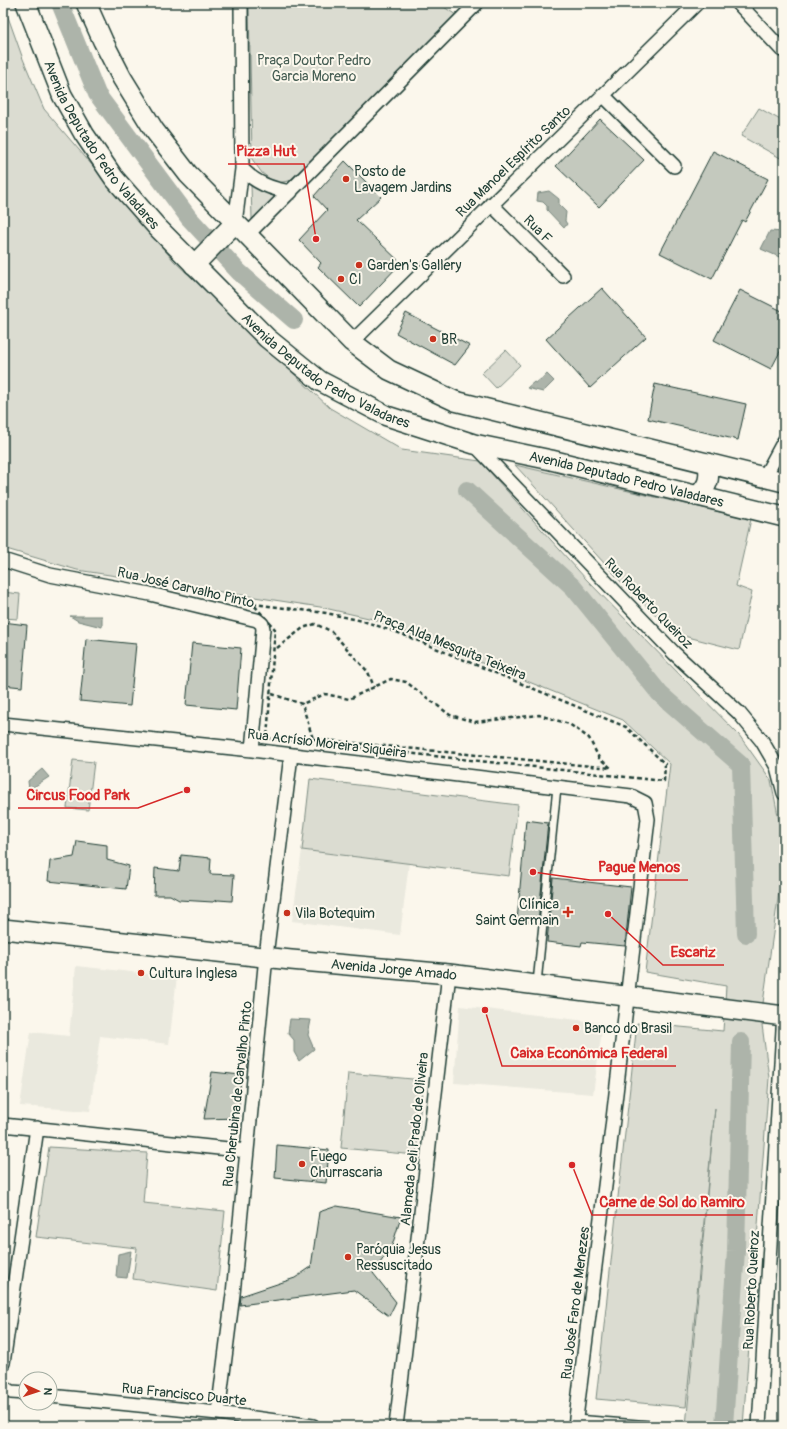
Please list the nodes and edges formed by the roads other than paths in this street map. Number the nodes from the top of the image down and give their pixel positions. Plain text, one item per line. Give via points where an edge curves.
1 (26, 3) edge
2 (86, 3) edge
3 (241, 3) edge
4 (696, 3) edge
5 (738, 3) edge
6 (471, 5) edge
7 (782, 50) dead end
8 (603, 95) junction
9 (674, 166) dead end
10 (242, 169) junction
11 (290, 192) junction
12 (492, 204) junction
13 (236, 230) junction
14 (199, 260) junction
15 (563, 276) dead end
16 (352, 342) junction
17 (784, 441) edge
18 (474, 444) junction
19 (708, 463) junction
20 (764, 478) junction
21 (784, 482) edge
22 (697, 496) junction
23 (784, 517) edge
24 (3, 560) edge
25 (3, 724) edge
26 (252, 750) junction
27 (291, 755) junction
28 (557, 787) junction
29 (784, 793) edge
30 (645, 802) joint
31 (3, 928) edge
32 (266, 956) junction
33 (449, 974) junction
34 (537, 986) junction
35 (627, 998) junction
36 (784, 1012) edge
37 (784, 1016) edge
38 (3, 1125) edge
39 (38, 1128) junction
40 (247, 1152) junction
41 (3, 1363) edge
42 (3, 1387) edge
43 (18, 1392) edge
44 (58, 1397) edge
45 (218, 1413) junction
46 (576, 1423) edge
47 (313, 1426) edge
48 (396, 1426) edge
49 (663, 1426) edge
50 (759, 1426) edge

1 - 14 main road, Avenida Deputado Pedro Valadares via 62,95 84,134 114,178
2 - 13 main road via 119,72 154,130
3 - 10 street
4 - 8 street, Rua Manoel Espírito Santo
5 - 7 street
6 - 11 street
8 - 9 street
8 - 12 street, Rua Manoel Espírito Santo
10 - 11 street via 263,185
10 - 13 street
11 - 13 street
12 - 15 street, Rua F
12 - 16 street, Rua Manoel Espírito Santo
13 - 14 main road
13 - 16 main road
14 - 18 main road, Avenida Deputado Pedro Valadares via 266,338 320,381 387,416
16 - 19 main road via 389,370 455,401
17 - 20 street
18 - 22 main road, Avenida Deputado Pedro Valadares
18 - 29 street, Rua Roberto Queiroz via 674,653 739,713 762,741 777,767
19 - 20 main road
19 - 22 main road via 708,482
20 - 21 main road
22 - 23 main road, Avenida Deputado Pedro Valadares
24 - 26 street, Rua José Carvalho Pinto via 50,575 150,594 257,620 262,624 263,630
25 - 26 street, Rua Acrísio Moreira Siqueira
26 - 27 street, Rua Acrísio Moreira Siqueira
27 - 28 street, Rua Acrísio Moreira Siqueira
27 - 32 street, Rua Cherubina de Carvalho Pinto
28 - 30 street, Rua Acrísio Moreira Siqueira via 631,796
28 - 34 lane
30 - 35 street, Rua José Faro de Menezes via 648,819
31 - 32 main road, Avenida Jorge Amado
32 - 33 main road, Avenida Jorge Amado
32 - 40 street, Rua Cherubina de Carvalho Pinto
33 - 34 main road, Avenida Jorge Amado
33 - 48 street, Alameda Celi Prado de Oliveira
34 - 35 main road, Avenida Jorge Amado
35 - 37 main road, Avenida Jorge Amado
35 - 46 street, Rua José Faro de Menezes
36 - 37 street, Rua Roberto Queiroz
37 - 50 street, Rua Roberto Queiroz
38 - 39 street
39 - 40 street
39 - 41 street
40 - 45 street, Rua Cherubina de Carvalho Pinto
42 - 43 street
44 - 45 street, Rua Francisco Duarte
45 - 47 street, Rua Francisco Duarte
46 - 49 lane

